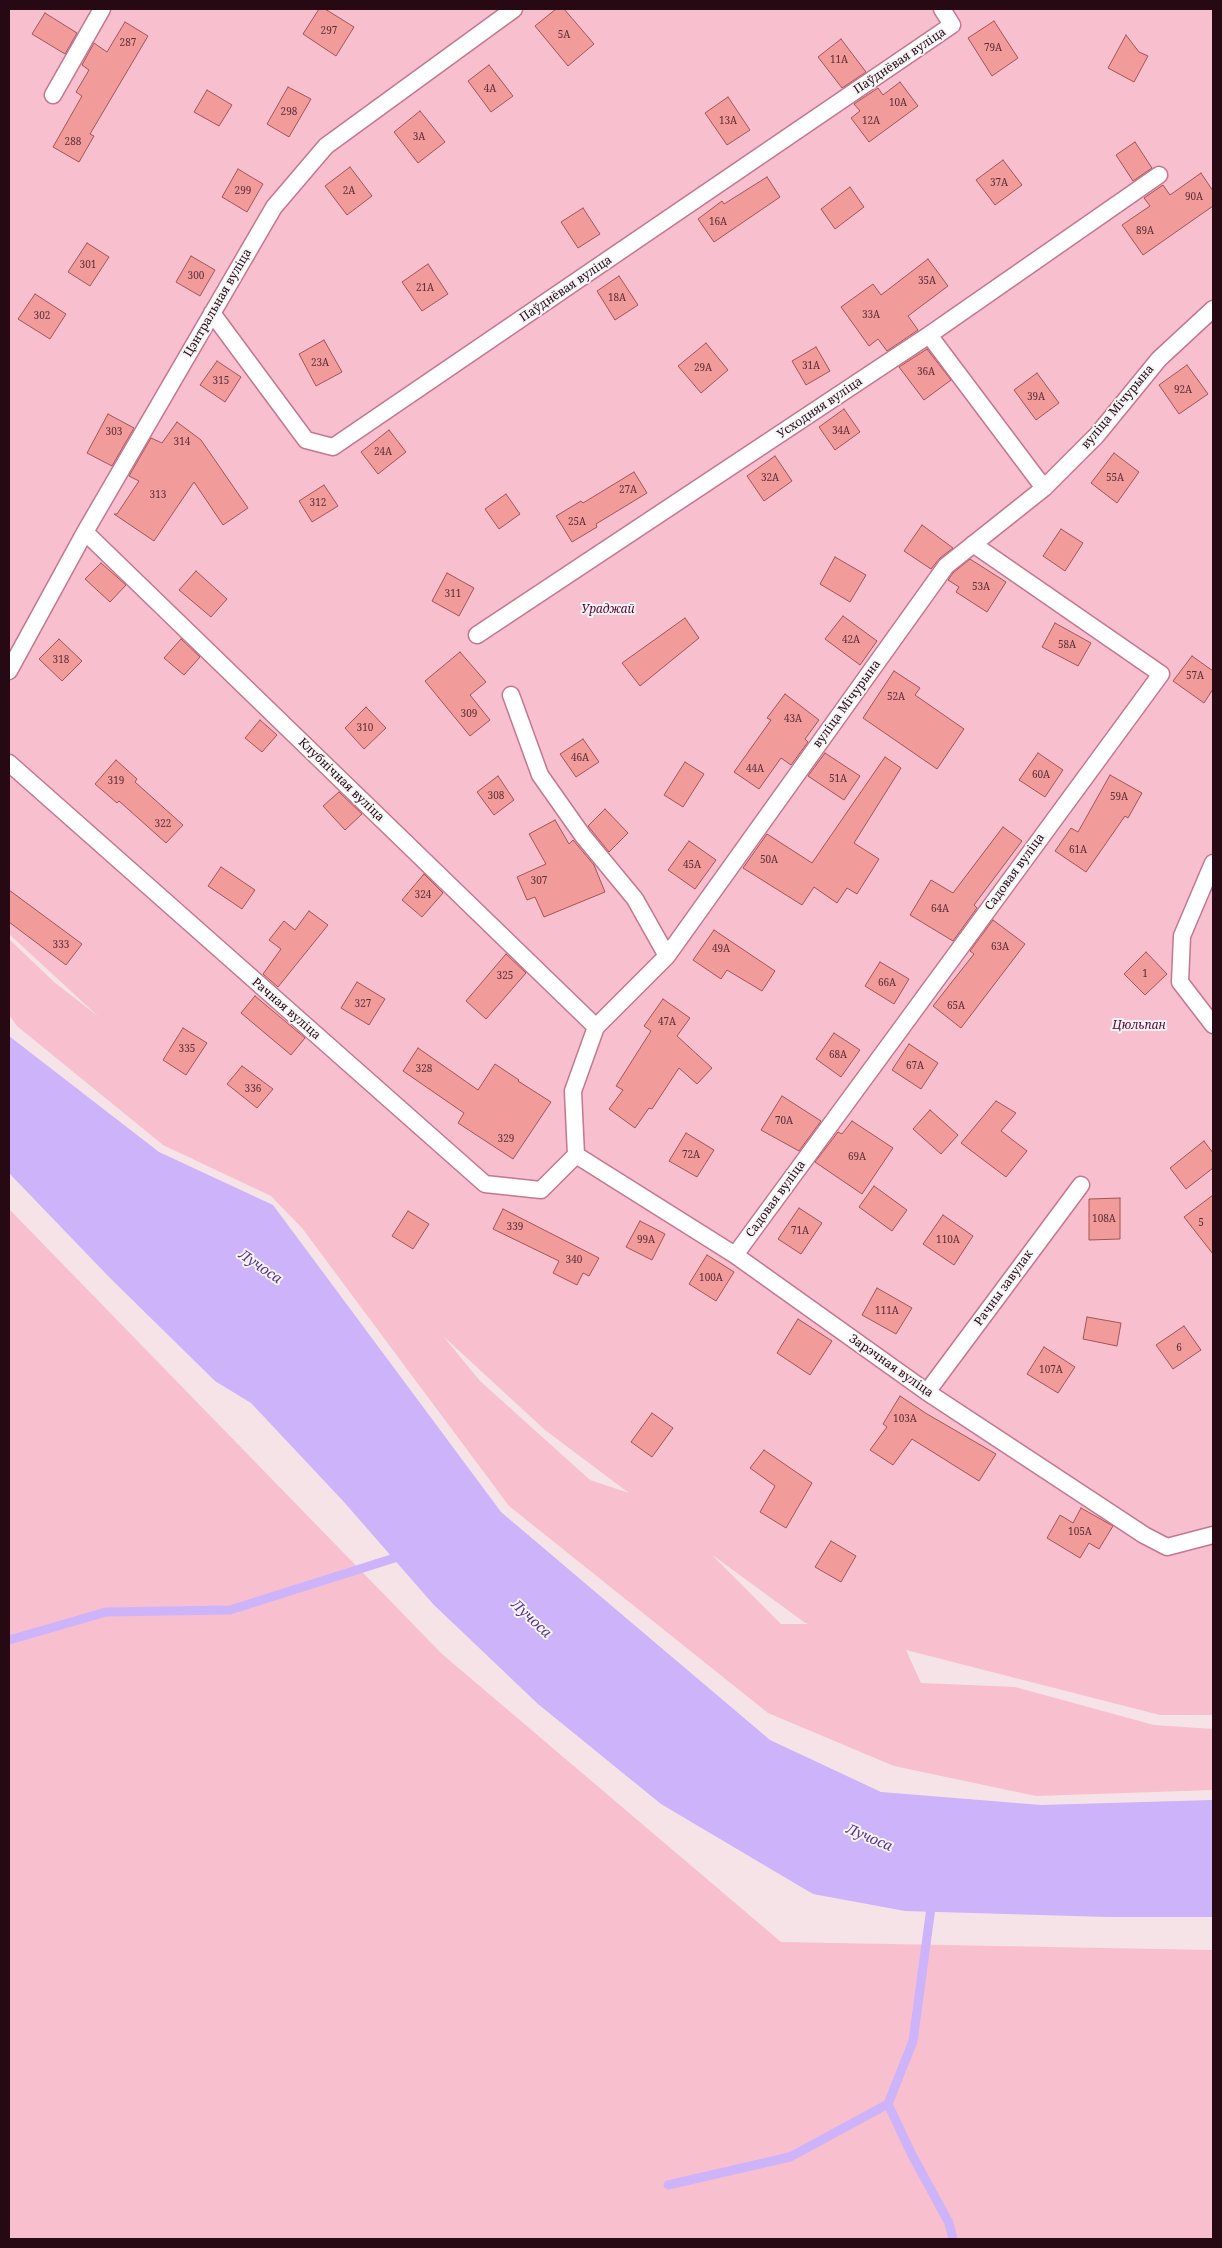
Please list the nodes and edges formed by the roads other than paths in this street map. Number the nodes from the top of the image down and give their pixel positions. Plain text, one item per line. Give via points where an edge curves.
1 (102, 9) edge
2 (514, 9) edge
3 (942, 9) edge
4 (53, 94) dead end
5 (1159, 175) dead end
6 (1213, 309) edge
7 (212, 313) junction
8 (929, 335) junction
9 (1044, 488) junction
10 (85, 532) junction
11 (973, 544) junction
12 (477, 636) dead end
13 (9, 671) edge
14 (511, 695) dead end
15 (9, 763) edge
16 (1213, 863) edge
17 (667, 956) junction
18 (1213, 1025) edge
19 (596, 1027) junction
20 (576, 1155) junction
21 (1081, 1185) dead end
22 (735, 1255) junction
23 (927, 1392) junction
24 (1213, 1535) edge

1 - 4 lane
2 - 7 lane, Цэнтральная вуліца via 326,146 274,207
3 - 7 lane, Паўднёвая вуліца via 952,25 333,447 306,440
5 - 8 lane, Усходняя вуліца
6 - 9 lane, вуліца Мічурына via 1159,359 1097,435
7 - 10 lane, Цэнтральная вуліца
8 - 9 lane
8 - 12 lane, Усходняя вуліца
9 - 11 lane, вуліца Мічурына
10 - 13 lane, Цэнтральная вуліца
10 - 19 lane, Клубнічная вуліца
11 - 17 lane, вуліца Мічурына via 946,566
11 - 22 lane, Садовая вуліца via 1161,674
14 - 17 lane via 540,775 583,836 635,899
15 - 20 lane, Рачная вуліца via 485,1184 541,1190
16 - 18 lane via 1182,936 1180,982
17 - 19 lane, вуліца Мічурына
19 - 20 lane, вуліца Мічурына via 573,1091
20 - 22 lane, Зарэчная вуліца
21 - 23 lane, Рачны завулак
22 - 23 lane, Зарэчная вуліца
23 - 24 lane, Зарэчная вуліца via 1167,1547

